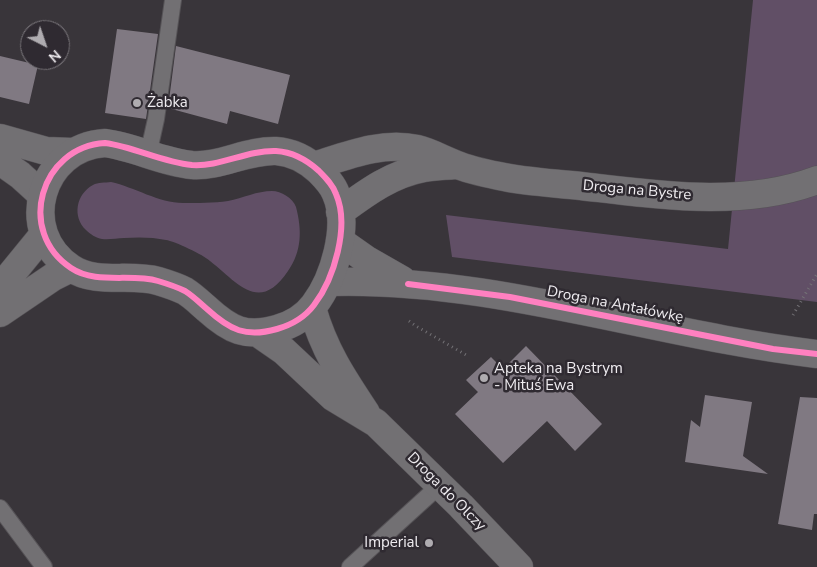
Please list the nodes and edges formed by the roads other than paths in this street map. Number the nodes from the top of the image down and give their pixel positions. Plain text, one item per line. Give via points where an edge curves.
1 (173, 0) edge
2 (0, 138) edge
3 (73, 152) junction
4 (148, 155) junction
5 (0, 161) edge
6 (457, 165) junction
7 (314, 166) junction
8 (817, 180) edge
9 (42, 195) junction
10 (340, 212) junction
11 (44, 234) junction
12 (340, 241) junction
13 (70, 268) junction
14 (329, 282) junction
15 (408, 284) junction
16 (0, 288) edge
17 (312, 308) junction
18 (0, 313) edge
19 (258, 333) junction
20 (817, 354) edge
21 (370, 418) junction
22 (440, 485) junction
23 (0, 508) edge
24 (44, 567) edge
25 (350, 567) edge
26 (520, 567) edge

1 - 4 lane
2 - 3 street via 46,151
3 - 4 street via 105,143
3 - 9 street via 53,173
4 - 7 street via 168,162 204,165 247,154 277,151
5 - 9 street
6 - 7 street, Droga na Bystre via 434,154 404,147 368,150
6 - 8 street, Droga na Bystre via 502,177 679,196 730,197 788,189
6 - 10 street, Droga na Bystre via 406,172 374,187
7 - 10 street via 333,187
9 - 11 street via 40,219
10 - 12 street
11 - 13 street via 56,254
11 - 16 street
12 - 14 street
12 - 15 street, Droga na Antałówkę
13 - 18 street
13 - 19 street via 90,276 143,278 172,285 197,300 229,327
14 - 15 street, Droga na Antałówkę
14 - 17 street
15 - 20 street, Droga na Antałówkę via 510,297
17 - 19 street via 295,322
17 - 21 street, Droga do Olczy via 336,368
19 - 21 street, Droga do Olczy via 284,351 333,397
21 - 22 street, Droga do Olczy
22 - 25 lane
22 - 26 street, Droga do Olczy
23 - 24 lane

